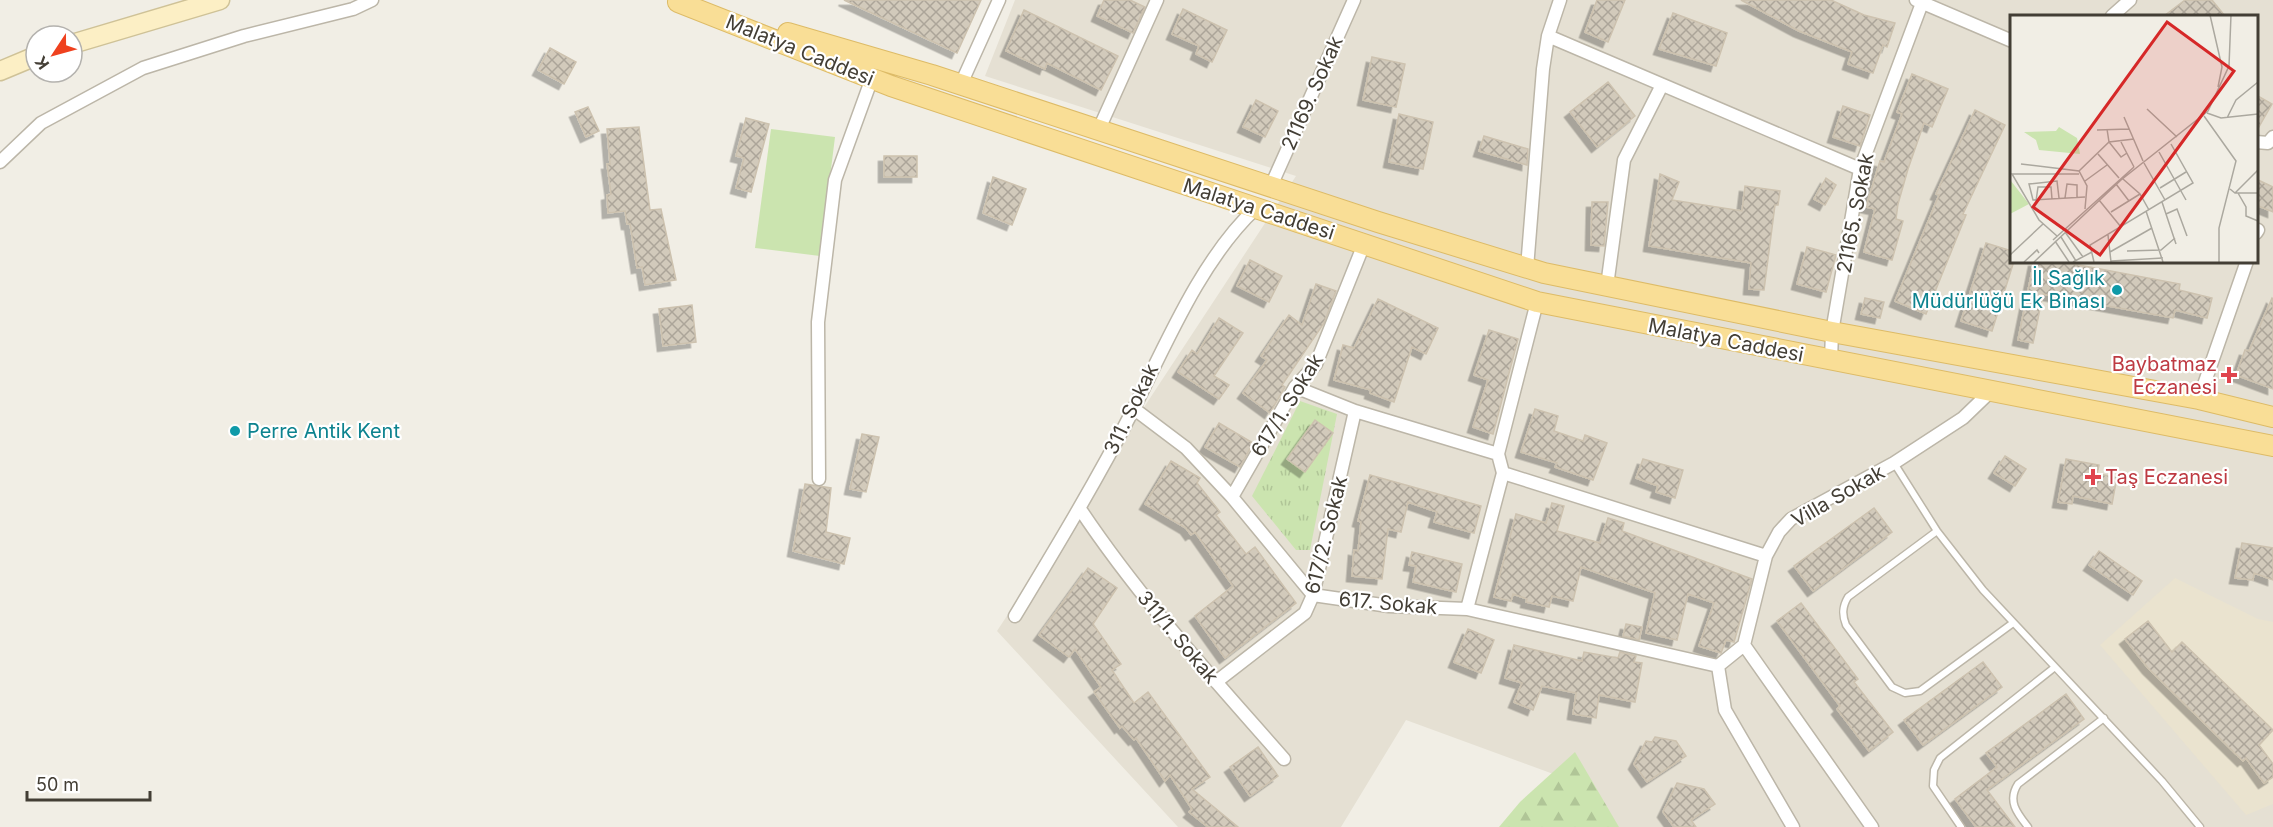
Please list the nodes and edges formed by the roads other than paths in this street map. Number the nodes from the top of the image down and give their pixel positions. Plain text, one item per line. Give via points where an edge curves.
1 (220, 0) edge
2 (372, 0) edge
3 (999, 0) edge
4 (1157, 0) edge
5 (1354, 0) edge
6 (1560, 0) edge
7 (2130, 0) edge
8 (672, 1) edge
9 (1918, 2) edge
10 (2113, 15) edge
11 (1548, 36) junction
12 (84, 40) edge
13 (2010, 40) edge
14 (24, 61) edge
15 (0, 71) edge
16 (872, 78) junction
17 (961, 84) junction
18 (1662, 85) junction
19 (1099, 129) junction
20 (2273, 137) edge
21 (2258, 142) edge
22 (0, 162) edge
23 (1860, 169) junction
24 (1271, 186) junction
25 (1256, 208) junction
26 (1364, 244) junction
27 (2247, 262) edge
28 (1527, 268) junction
29 (1607, 286) junction
30 (1537, 302) junction
31 (1832, 332) junction
32 (1831, 360) junction
33 (1295, 387) junction
34 (1990, 392) junction
35 (2199, 399) junction
36 (1133, 408) junction
37 (1355, 411) junction
38 (2273, 417) edge
39 (2273, 446) edge
40 (1498, 454) junction
41 (1894, 463) junction
42 (1503, 473) junction
43 (819, 479) dead end
44 (1232, 497) junction
45 (1080, 509) junction
46 (1937, 531) junction
47 (1766, 556) junction
48 (1313, 595) junction
49 (1467, 609) junction
50 (1015, 616) dead end
51 (2013, 623) junction
52 (1744, 645) junction
53 (1718, 666) junction
54 (2055, 667) junction
55 (1216, 682) junction
56 (2104, 718) junction
57 (1284, 759) dead end
58 (1793, 827) edge
59 (1872, 827) edge
60 (1961, 827) edge
61 (2028, 827) edge
62 (2200, 827) edge

1 - 12 main road
2 - 22 street via 353,9 244,36 143,69 41,123
3 - 17 street
4 - 19 street
5 - 24 street, 21169. Sokak
6 - 11 street
7 - 10 street
8 - 16 main road, Malatya Caddesi
8 - 17 main road, Malatya Caddesi
9 - 13 street
9 - 23 street, 21165. Sokak
11 - 18 street
11 - 28 street
14 - 15 main road
16 - 25 main road, Malatya Caddesi
16 - 43 street via 835,180 818,322
17 - 19 main road, Malatya Caddesi
18 - 23 street
18 - 29 street via 1624,160
19 - 24 main road, Malatya Caddesi
20 - 21 street via 2268,143
23 - 31 street, 21165. Sokak
24 - 28 main road, Malatya Caddesi
25 - 26 main road, Malatya Caddesi
25 - 36 street, 311. Sokak via 1235,227 1193,294 1154,361
26 - 30 main road, Malatya Caddesi
26 - 33 street, 617/1. Sokak via 1316,364
27 - 35 street
28 - 29 main road, Malatya Caddesi
29 - 31 main road, Malatya Caddesi
30 - 32 main road, Malatya Caddesi
30 - 40 street
31 - 32 street, 21165. Sokak
31 - 35 main road, Malatya Caddesi
32 - 34 main road, Malatya Caddesi
33 - 37 street
33 - 44 street, 617/1. Sokak
34 - 39 main road, Malatya Caddesi
34 - 41 street, Villa Sokak via 1963,418
35 - 38 main road, Malatya Caddesi
36 - 44 street, 617. Sokak via 1186,448
36 - 45 street, 311. Sokak
37 - 40 street
37 - 48 street, 617/2. Sokak
40 - 42 street
41 - 46 lane
41 - 47 street, Villa Sokak via 1791,519 1779,531
42 - 47 street
42 - 49 street
44 - 48 street, 617. Sokak
45 - 50 street, 311. Sokak
45 - 55 street, 311/1. Sokak via 1110,554
46 - 51 lane
46 - 51 lane via 1845,602 1846,625 1892,687 1905,693 1920,692
47 - 52 street, Villa Sokak
48 - 49 street, 617. Sokak via 1389,606
48 - 55 street, 617/2. Sokak via 1305,613
49 - 53 street, 617. Sokak
51 - 54 lane
52 - 53 street
52 - 59 street
53 - 58 street via 1725,710
54 - 56 lane
54 - 60 lane via 1936,764 1933,786
55 - 57 street, 311/1. Sokak
56 - 61 lane via 2018,784 2013,806
56 - 62 lane

